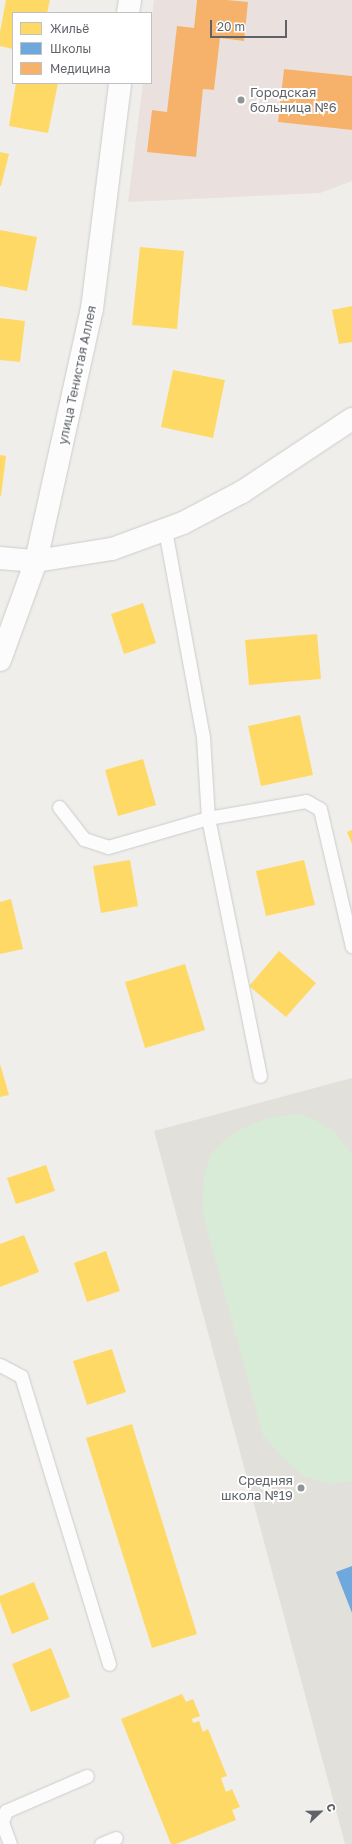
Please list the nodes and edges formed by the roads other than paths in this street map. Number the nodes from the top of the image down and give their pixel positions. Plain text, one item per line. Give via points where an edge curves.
1 (130, 0) edge
2 (128, 12) edge
3 (120, 84) edge
4 (352, 419) edge
5 (165, 530) junction
6 (0, 558) edge
7 (36, 561) junction
8 (0, 660) edge
9 (59, 807) dead end
10 (208, 818) junction
11 (352, 946) edge
12 (260, 1076) dead end
13 (0, 1365) edge
14 (110, 1664) dead end
15 (87, 1776) dead end
16 (116, 1838) dead end
17 (10, 1844) edge
18 (101, 1844) edge

1 - 2 street
3 - 7 street, улица Тенистая Аллея via 92,309
4 - 5 street via 242,492
5 - 7 street via 112,550
5 - 10 lane via 203,737
6 - 7 street
7 - 8 street, улица Тенистая Аллея
9 - 10 lane via 84,839 108,847
10 - 11 lane via 306,801 320,808
10 - 12 lane
13 - 14 lane via 21,1376
15 - 17 lane via 6,1811 2,1822
16 - 18 lane

